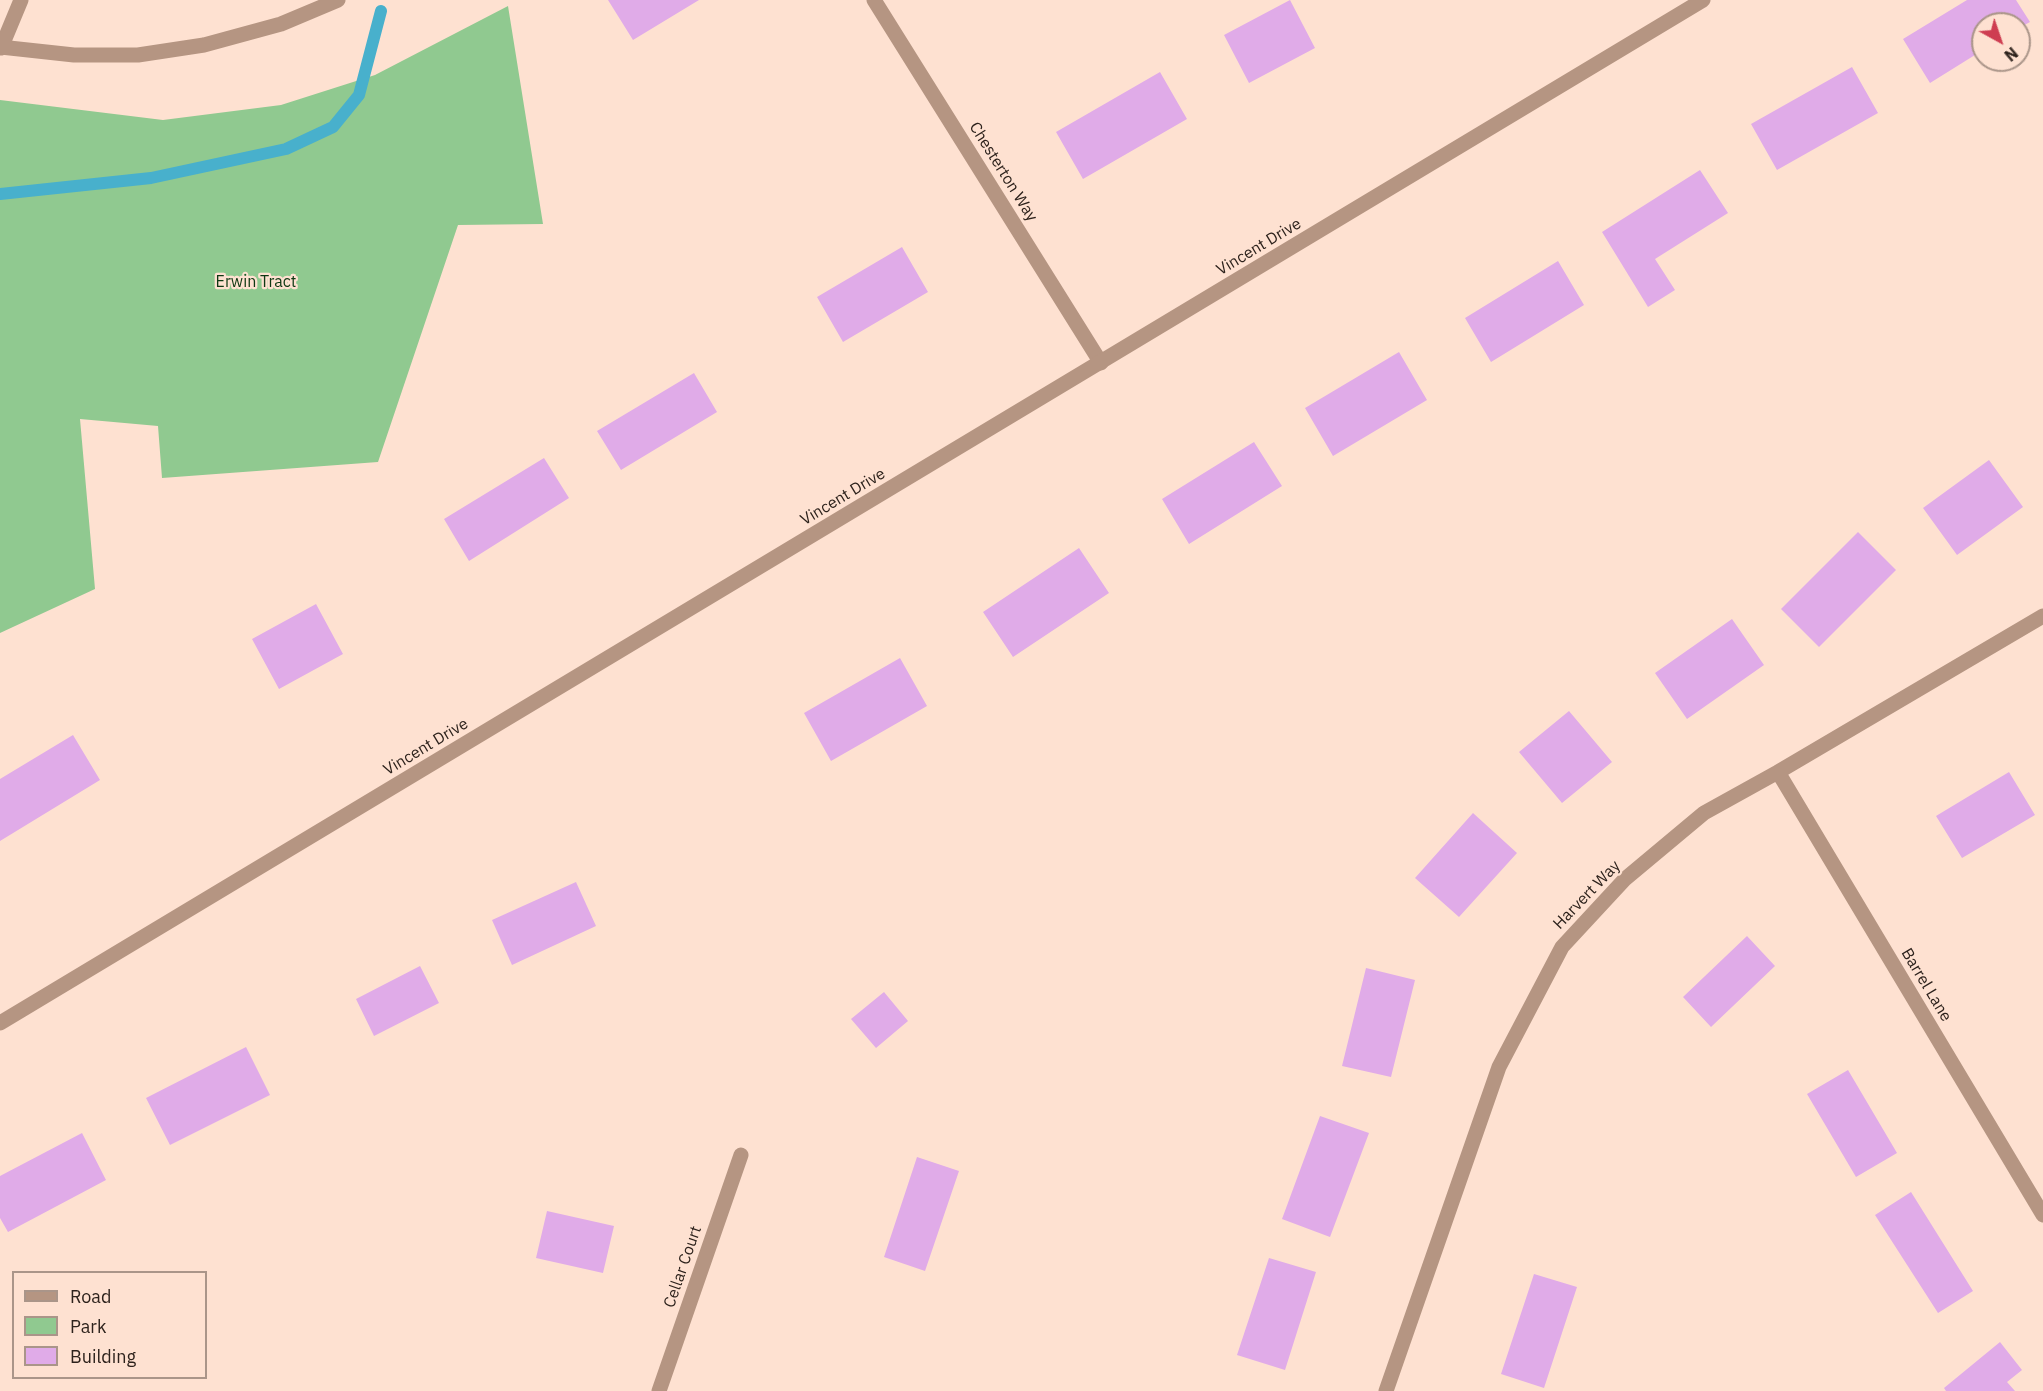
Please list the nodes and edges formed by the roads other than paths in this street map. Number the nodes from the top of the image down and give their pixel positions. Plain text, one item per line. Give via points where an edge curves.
1 (21, 0) edge
2 (339, 0) edge
3 (874, 0) edge
4 (1702, 0) edge
5 (0, 47) edge
6 (1101, 363) junction
7 (2043, 616) edge
8 (1778, 772) junction
9 (0, 1023) edge
10 (741, 1155) dead end
11 (2043, 1215) edge
12 (659, 1391) edge
13 (1386, 1391) edge

1 - 5 street
2 - 5 street via 281,24 204,45 138,55 74,55
3 - 6 street, Chesterton Way
4 - 6 street, Vincent Drive
6 - 9 street, Vincent Drive
7 - 8 street, Harvert Way
8 - 11 street, Barrel Lane
8 - 13 street, Harvert Way via 1704,813 1625,879 1562,947 1499,1067
10 - 12 street, Cellar Court

